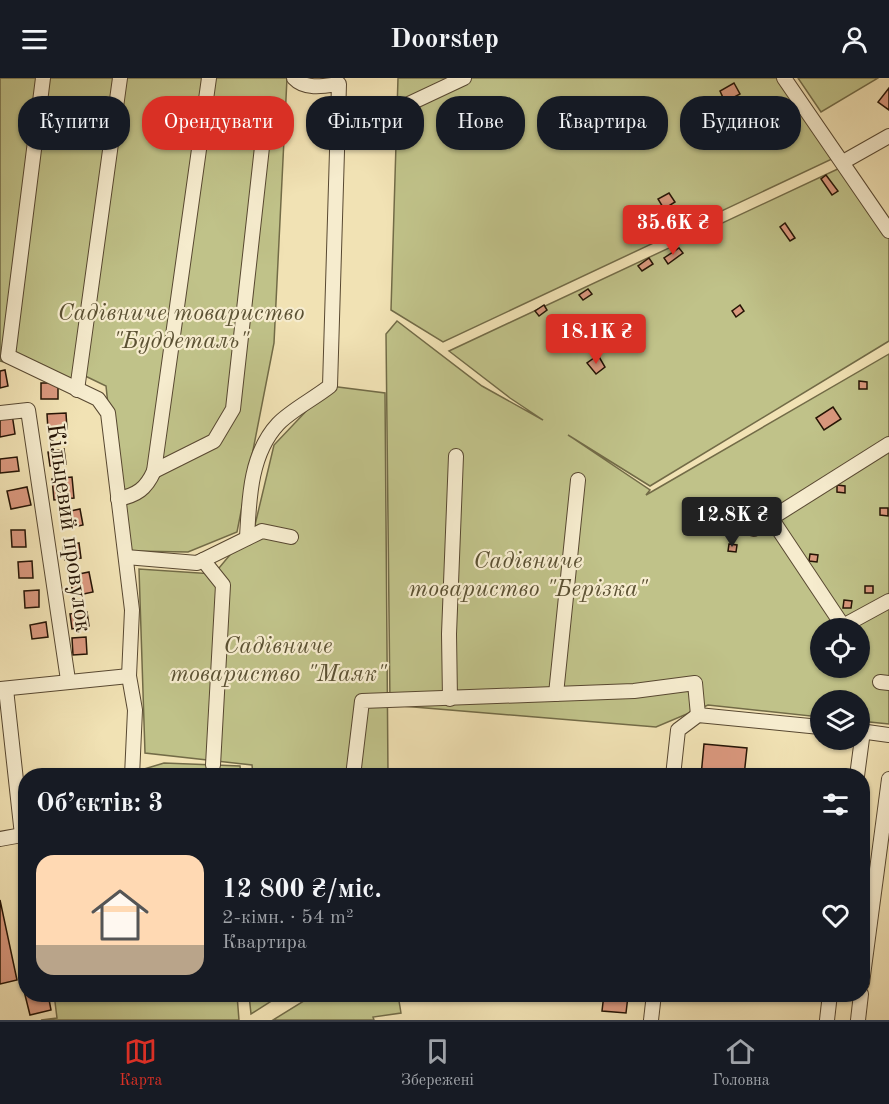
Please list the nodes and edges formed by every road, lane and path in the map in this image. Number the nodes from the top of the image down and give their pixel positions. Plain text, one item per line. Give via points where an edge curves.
1 (43, 78) edge
2 (120, 78) edge
3 (209, 78) edge
4 (294, 78) edge
5 (464, 78) edge
6 (784, 78) edge
7 (342, 81) edge
8 (424, 97) edge
9 (889, 136) edge
10 (262, 150) edge
11 (843, 162) junction
12 (889, 231) edge
13 (4, 356) edge
14 (77, 390) junction
15 (0, 413) edge
16 (889, 444) edge
17 (456, 456) dead end
18 (154, 471) junction
19 (579, 480) dead end
20 (118, 499) junction
21 (771, 518) junction
22 (754, 529) dead end
23 (291, 537) dead end
24 (247, 538) junction
25 (126, 557) junction
26 (203, 560) junction
27 (889, 601) edge
28 (129, 676) junction
29 (68, 680) junction
30 (3, 689) edge
31 (556, 694) junction
32 (450, 699) junction
33 (699, 715) junction
34 (810, 726) edge
35 (870, 732) edge
36 (889, 735) edge
37 (859, 750) edge
38 (213, 765) dead end
39 (132, 768) edge
40 (354, 768) edge
41 (674, 768) edge
42 (858, 768) edge
43 (889, 779) edge
44 (18, 804) edge
45 (18, 836) edge
46 (0, 839) edge
47 (870, 910) edge
48 (653, 1002) edge
49 (829, 1002) edge
50 (860, 1002) edge
51 (651, 1020) edge
52 (827, 1020) edge
53 (858, 1020) edge

1 - 13 street
2 - 14 street
3 - 18 street
4 - 7 street via 318,87
5 - 8 street
6 - 11 street
7 - 24 street via 330,386 278,424 260,452 249,491
9 - 11 street
10 - 18 street via 232,409 214,441
11 - 12 street
13 - 14 street
14 - 20 street via 98,399 108,413
15 - 29 street, Кільцевий провулок via 28,410
16 - 21 street
17 - 32 street
18 - 20 street via 136,496
19 - 31 street
20 - 25 street
21 - 22 street
21 - 27 street via 843,626
23 - 24 street via 262,531
24 - 26 street
25 - 26 street via 198,563
25 - 28 street via 132,610
26 - 38 street via 223,585
28 - 29 street
28 - 39 street via 135,710
29 - 30 street
30 - 44 street
31 - 32 street
31 - 33 street via 633,691 694,683
32 - 40 street via 362,701
33 - 34 street
33 - 41 street via 678,730
35 - 36 street
37 - 42 street
43 - 47 street
45 - 46 street
48 - 51 street
49 - 52 street
50 - 53 street

